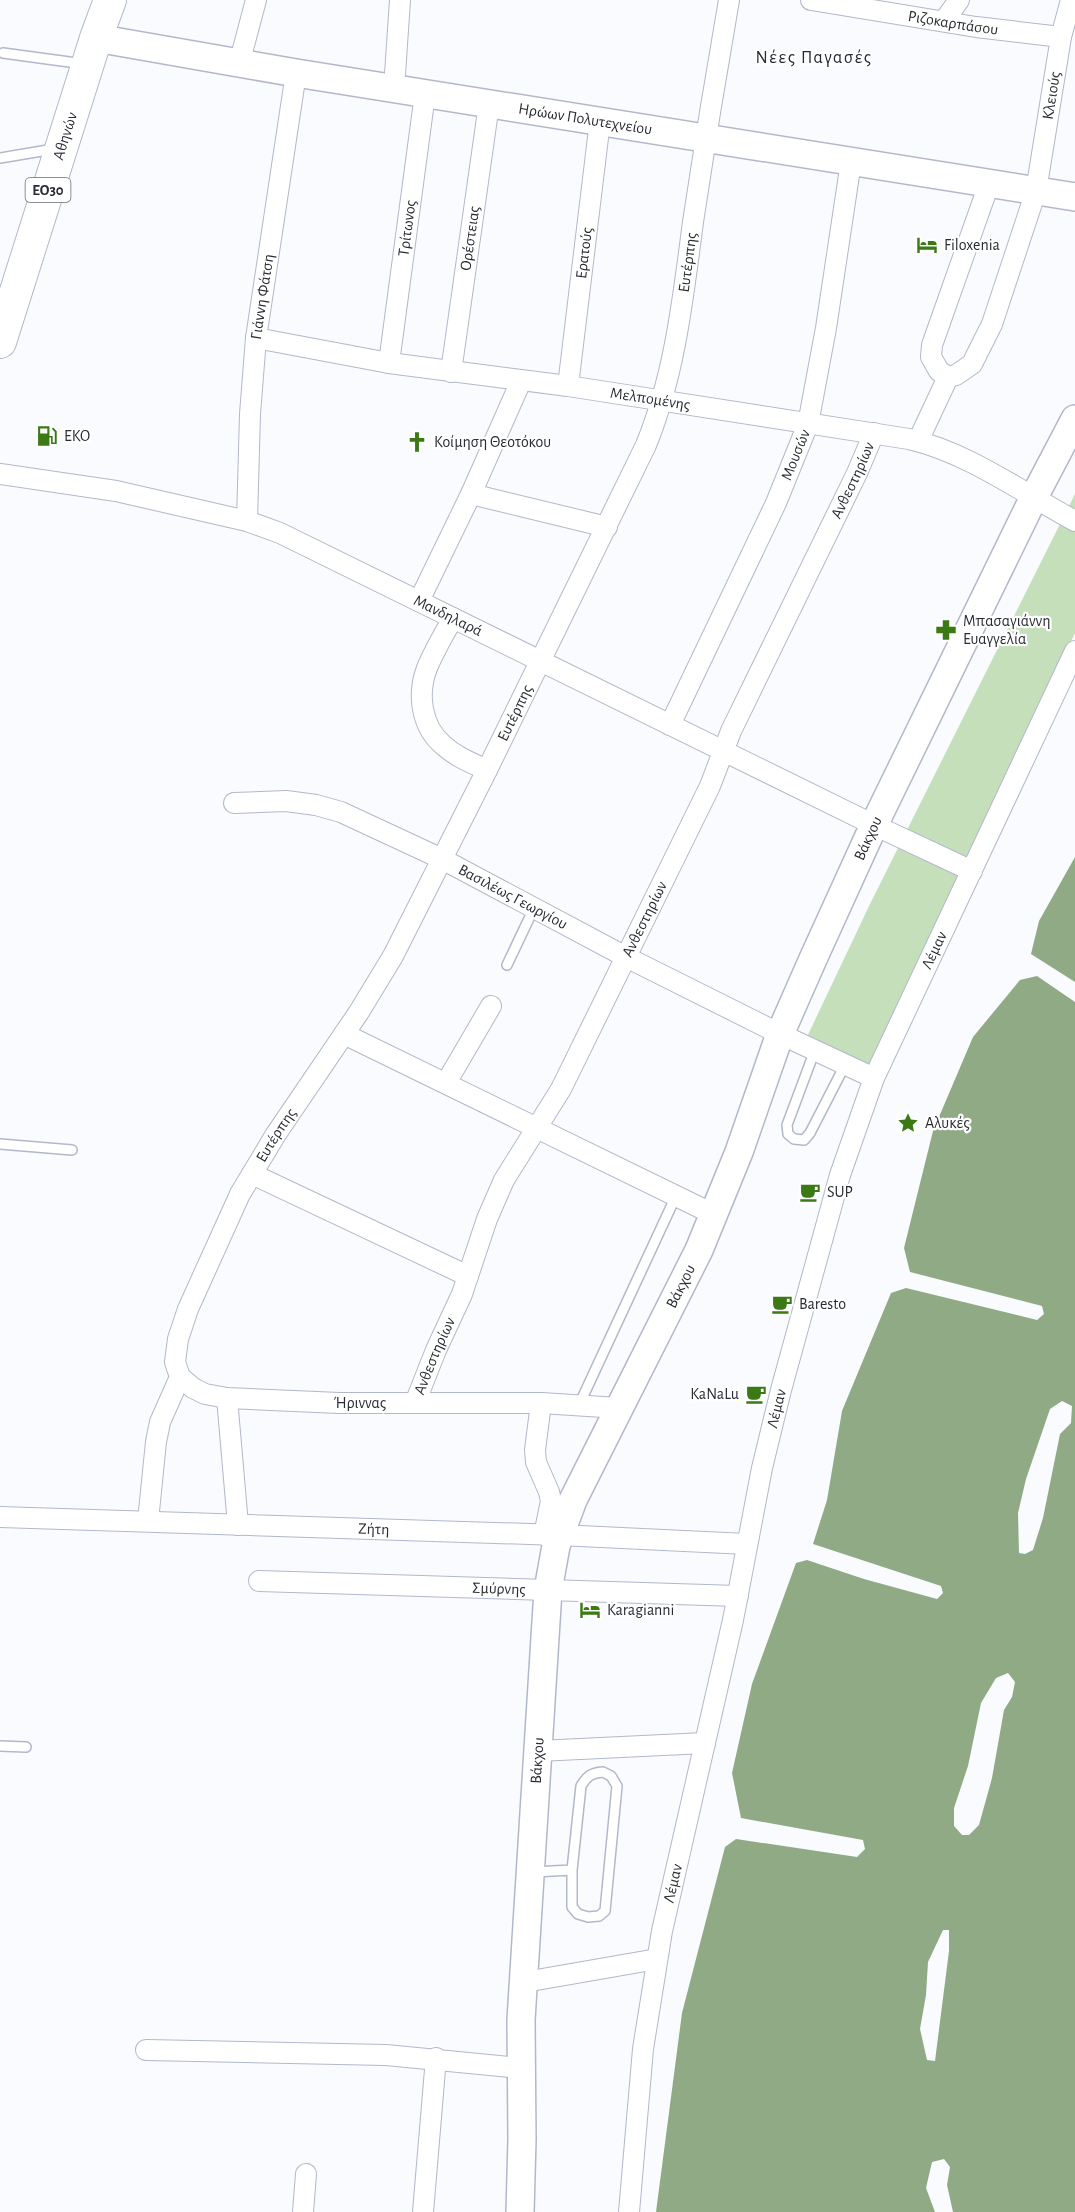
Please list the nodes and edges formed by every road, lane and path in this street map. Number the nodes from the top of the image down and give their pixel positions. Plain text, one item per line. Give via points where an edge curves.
1 (110, 0) edge
2 (256, 0) edge
3 (400, 0) edge
4 (729, 0) edge
5 (811, 0) edge
6 (959, 0) edge
7 (1071, 0) edge
8 (944, 21) junction
9 (1061, 38) junction
10 (92, 51) junction
11 (3, 53) dead end
12 (239, 64) junction
13 (296, 74) junction
14 (394, 88) junction
15 (424, 94) junction
16 (489, 104) junction
17 (600, 122) junction
18 (705, 139) junction
19 (61, 147) junction
20 (0, 158) edge
21 (851, 162) junction
22 (989, 184) junction
23 (1035, 191) junction
24 (1075, 197) edge
25 (256, 338) junction
26 (0, 342) edge
27 (389, 363) junction
28 (451, 372) junction
29 (948, 376) junction
30 (521, 381) junction
31 (568, 387) junction
32 (663, 401) junction
33 (1075, 419) edge
34 (808, 424) junction
35 (874, 433) junction
36 (918, 441) junction
37 (0, 474) edge
38 (471, 494) junction
39 (1033, 499) junction
40 (1075, 520) edge
41 (247, 521) junction
42 (607, 527) junction
43 (419, 601) junction
44 (453, 618) junction
45 (1075, 651) edge
46 (541, 661) junction
47 (670, 724) junction
48 (723, 751) junction
49 (488, 770) junction
50 (234, 803) dead end
51 (874, 825) junction
52 (442, 859) junction
53 (972, 871) junction
54 (534, 909) junction
55 (626, 957) junction
56 (507, 965) dead end
57 (491, 1006) dead end
58 (344, 1034) junction
59 (780, 1034) junction
60 (815, 1050) junction
61 (845, 1065) junction
62 (874, 1078) junction
63 (446, 1083) junction
64 (536, 1128) junction
65 (0, 1144) edge
66 (72, 1150) dead end
67 (252, 1174) junction
68 (676, 1196) junction
69 (713, 1214) junction
70 (468, 1276) junction
71 (180, 1377) junction
72 (227, 1398) junction
73 (415, 1403) junction
74 (541, 1403) junction
75 (579, 1405) junction
76 (619, 1408) junction
77 (0, 1517) edge
78 (148, 1521) junction
79 (238, 1525) junction
80 (552, 1535) junction
81 (747, 1544) junction
82 (259, 1581) dead end
83 (548, 1590) junction
84 (738, 1596) junction
85 (705, 1743) junction
86 (0, 1746) edge
87 (26, 1747) dead end
88 (538, 1750) junction
89 (572, 1870) junction
90 (532, 1872) junction
91 (657, 1959) junction
92 (525, 1982) junction
93 (146, 2050) dead end
94 (436, 2058) junction
95 (521, 2068) junction
96 (306, 2174) dead end
97 (303, 2212) edge
98 (423, 2212) edge
99 (520, 2212) edge
100 (629, 2212) edge

1 - 10 main road, Αθηνών / ΕΟ30
2 - 12 street
3 - 14 street
4 - 18 street, Ευτέρπης
5 - 8 street, Ριζοκαρπάσου
6 - 8 street
7 - 9 street, Κλειούς
8 - 9 street, Ριζοκαρπάσου
9 - 23 street, Κλειούς
10 - 11 lane
10 - 12 street, Ηρώων Πολυτεχνείου
10 - 19 main road, Αθηνών / ΕΟ30
12 - 13 street, Ηρώων Πολυτεχνείου
13 - 14 street, Ηρώων Πολυτεχνείου
13 - 25 street, Γιάννη Φάτση
14 - 15 street, Ηρώων Πολυτεχνείου
15 - 16 street, Ηρώων Πολυτεχνείου
15 - 27 street, Τρίτωνος
16 - 17 street, Ηρώων Πολυτεχνείου
16 - 28 street, Ορέστειας
17 - 18 street, Ηρώων Πολυτεχνείου
17 - 31 street, Ερατούς
18 - 21 street, Ηρώων Πολυτεχνείου
18 - 32 street, Ευτέρπης via 675,347
19 - 20 lane
19 - 26 main road, Αθηνών / ΕΟ30
21 - 22 street, Ηρώων Πολυτεχνείου
21 - 34 street, Μουσών
22 - 23 street, Ηρώων Πολυτεχνείου
22 - 29 street via 932,345 934,365
23 - 24 street, Ηρώων Πολυτεχνείου
23 - 29 street, Κλειούς via 992,324 972,364
25 - 27 street, Μελπομένης
25 - 41 street, Γιάννη Φάτση
27 - 28 street, Μελπομένης
28 - 30 street, Μελπομένης
29 - 36 street
30 - 31 street, Μελπομένης
30 - 38 street
31 - 32 street, Μελπομένης
32 - 34 street, Μελπομένης
32 - 42 street, Ευτέρπης
33 - 39 street, Βάκχου
34 - 35 street, Μελπομένης
34 - 47 street, Μουσών via 772,514
35 - 36 street, Μελπομένης
35 - 48 street, Ανθεστηρίων
36 - 39 street, Μελπομένης via 959,455
37 - 41 street, Μανδηλαρά via 108,490
38 - 42 street
38 - 43 street
39 - 40 street, Μελπομένης
39 - 51 street, Βάκχου
41 - 43 street, Μανδηλαρά
42 - 46 street, Ευτέρπης
43 - 44 street, Μανδηλαρά
44 - 46 street, Μανδηλαρά
44 - 49 street via 427,668 422,686 424,714 444,747
45 - 53 street, Λέμαν
46 - 47 street, Μανδηλαρά
46 - 49 street, Ευτέρπης
47 - 48 street, Μανδηλαρά
48 - 51 street, Μανδηλαρά
48 - 55 street, Ανθεστηρίων via 710,786
49 - 52 street, Ευτέρπης
50 - 52 street, Βασιλέως Γεωργίου via 286,801 331,808
51 - 53 street, Μανδηλαρά
51 - 59 street, Βάκχου
52 - 54 street, Βασιλέως Γεωργίου
52 - 58 street, Ευτέρπης via 393,956
53 - 62 street, Λέμαν
54 - 55 street, Βασιλέως Γεωργίου
54 - 56 lane
55 - 59 street, Βασιλέως Γεωργίου
55 - 64 street, Ανθεστηρίων via 561,1089
57 - 63 street
58 - 63 street
58 - 67 street, Ευτέρπης
59 - 60 street, Βασιλέως Γεωργίου
59 - 69 street, Βάκχου
60 - 61 street, Βασιλέως Γεωργίου
60 - 61 lane via 787,1125 788,1134 794,1139 804,1140 810,1133
61 - 62 street, Βασιλέως Γεωργίου
62 - 81 street, Λέμαν via 840,1175 781,1390
63 - 64 street
64 - 68 street
64 - 70 street, Ανθεστηρίων via 504,1180
65 - 66 lane
67 - 70 street
67 - 71 street, Ευτέρπης via 188,1309 176,1354
68 - 69 street
68 - 75 lane
69 - 76 street, Βάκχου via 699,1250
70 - 73 street, Ανθεστηρίων
71 - 72 street, Ήριννας via 198,1392
71 - 78 street via 160,1422
72 - 73 street, Ήριννας
72 - 79 street
73 - 74 street, Ήριννας
74 - 75 street, Ήριννας
74 - 80 street via 536,1462 549,1491
75 - 76 street, Ήριννας
76 - 80 street, Βάκχου
77 - 78 street, Ζήτη
78 - 79 street, Ζήτη
79 - 80 street, Ζήτη
80 - 81 street, Ζήτη
80 - 83 street, Βάκχου
81 - 84 street, Λέμαν
82 - 83 street, Σμύρνης
83 - 84 street, Σμύρνης
83 - 88 street, Βάκχου
84 - 85 street, Λέμαν
85 - 88 street
85 - 91 street, Λέμαν
86 - 87 lane
88 - 90 street, Βάκχου
89 - 89 lane via 581,1786 586,1777 603,1772 617,1786 605,1911 599,1916 578,1914 572,1907
89 - 90 lane
90 - 92 street, Βάκχου
91 - 92 street
91 - 100 street, Λέμαν via 644,2049
92 - 95 street, Βάκχου
93 - 94 street
94 - 95 street
94 - 98 street
95 - 99 street, Βάκχου
96 - 97 street

